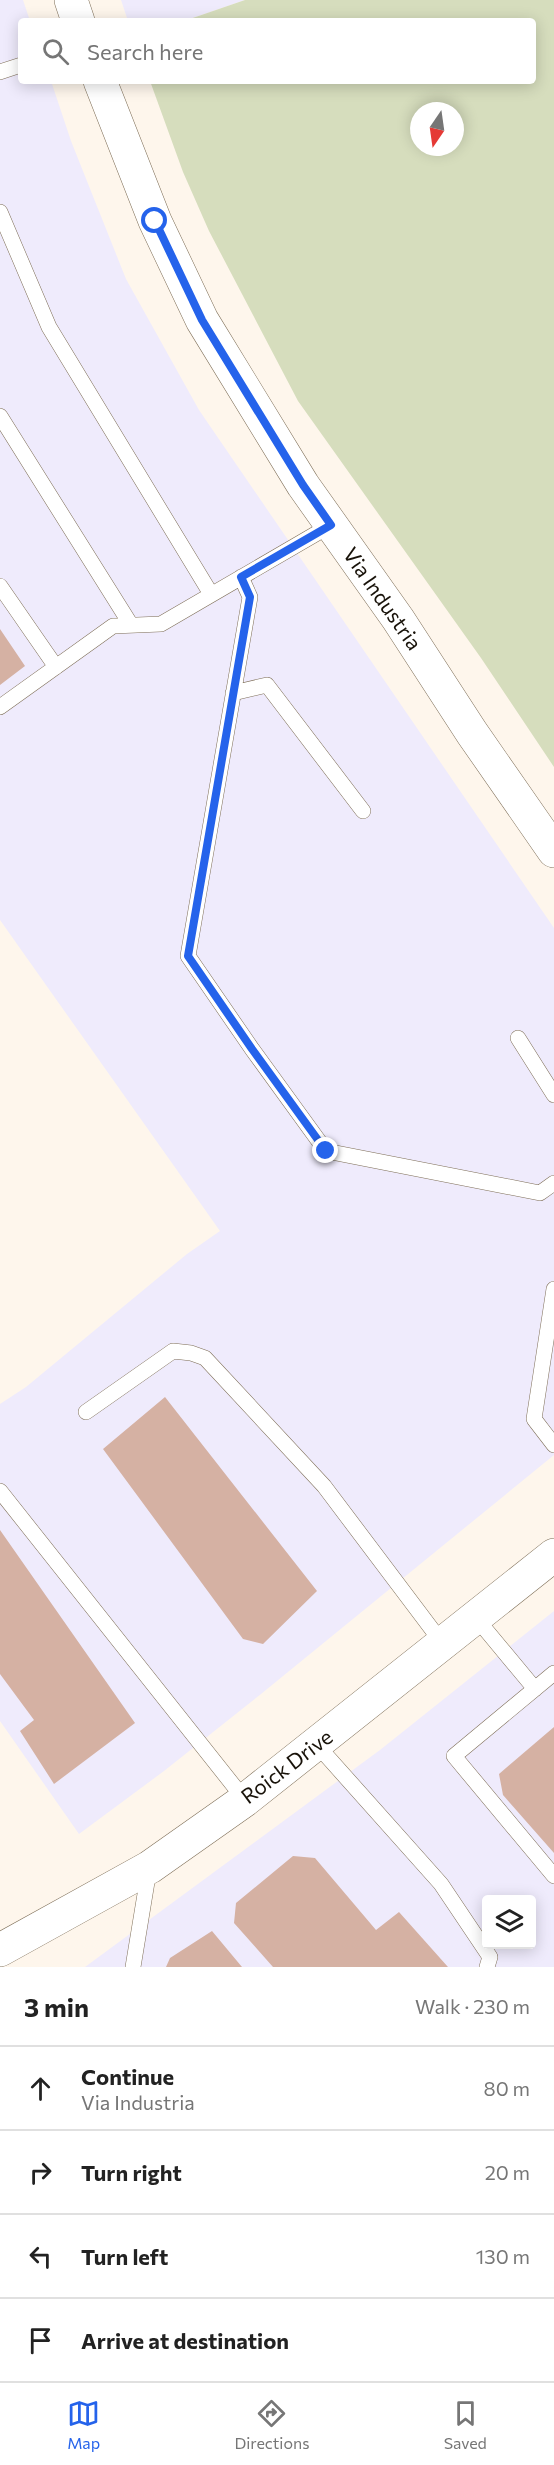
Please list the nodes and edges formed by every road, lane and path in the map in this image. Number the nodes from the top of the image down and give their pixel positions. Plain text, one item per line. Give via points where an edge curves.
1 (71, 0) edge
2 (77, 18) edge
3 (18, 66) edge
4 (0, 72) edge
5 (101, 84) edge
6 (0, 212) edge
7 (0, 416) edge
8 (331, 525) junction
9 (241, 577) junction
10 (0, 586) edge
11 (212, 594) junction
12 (131, 626) junction
13 (56, 667) junction
14 (233, 693) junction
15 (0, 707) edge
16 (363, 811) dead end
17 (554, 851) edge
18 (518, 1038) dead end
19 (554, 1095) edge
20 (554, 1183) edge
21 (554, 1289) edge
22 (86, 1412) dead end
23 (554, 1445) edge
24 (0, 1491) edge
25 (554, 1556) edge
26 (476, 1618) junction
27 (443, 1644) junction
28 (554, 1673) edge
29 (535, 1689) junction
30 (317, 1745) junction
31 (245, 1800) junction
32 (150, 1867) junction
33 (554, 1876) edge
34 (0, 1950) edge
35 (133, 1967) edge
36 (487, 1967) edge

1 - 2 street
3 - 4 lane
5 - 8 street, Via Industria via 155,221 202,320
6 - 11 lane via 50,327
7 - 12 lane
8 - 9 lane
8 - 17 street, Via Industria
9 - 11 lane
9 - 14 lane via 250,597
10 - 13 lane
11 - 12 lane via 161,624
12 - 13 lane via 113,626
13 - 15 lane
14 - 16 lane via 267,685
14 - 20 lane via 188,956 326,1151 540,1193
18 - 19 lane
21 - 23 lane via 534,1419
22 - 27 lane via 173,1351 205,1358 324,1486
24 - 31 lane
25 - 26 street, Roick Drive
26 - 27 street, Roick Drive
26 - 29 lane
27 - 30 street, Roick Drive
28 - 29 lane
29 - 33 lane via 454,1756
30 - 31 street, Roick Drive
30 - 36 lane via 441,1884 490,1957
31 - 32 street, Roick Drive
32 - 34 street, Roick Drive
32 - 35 lane

